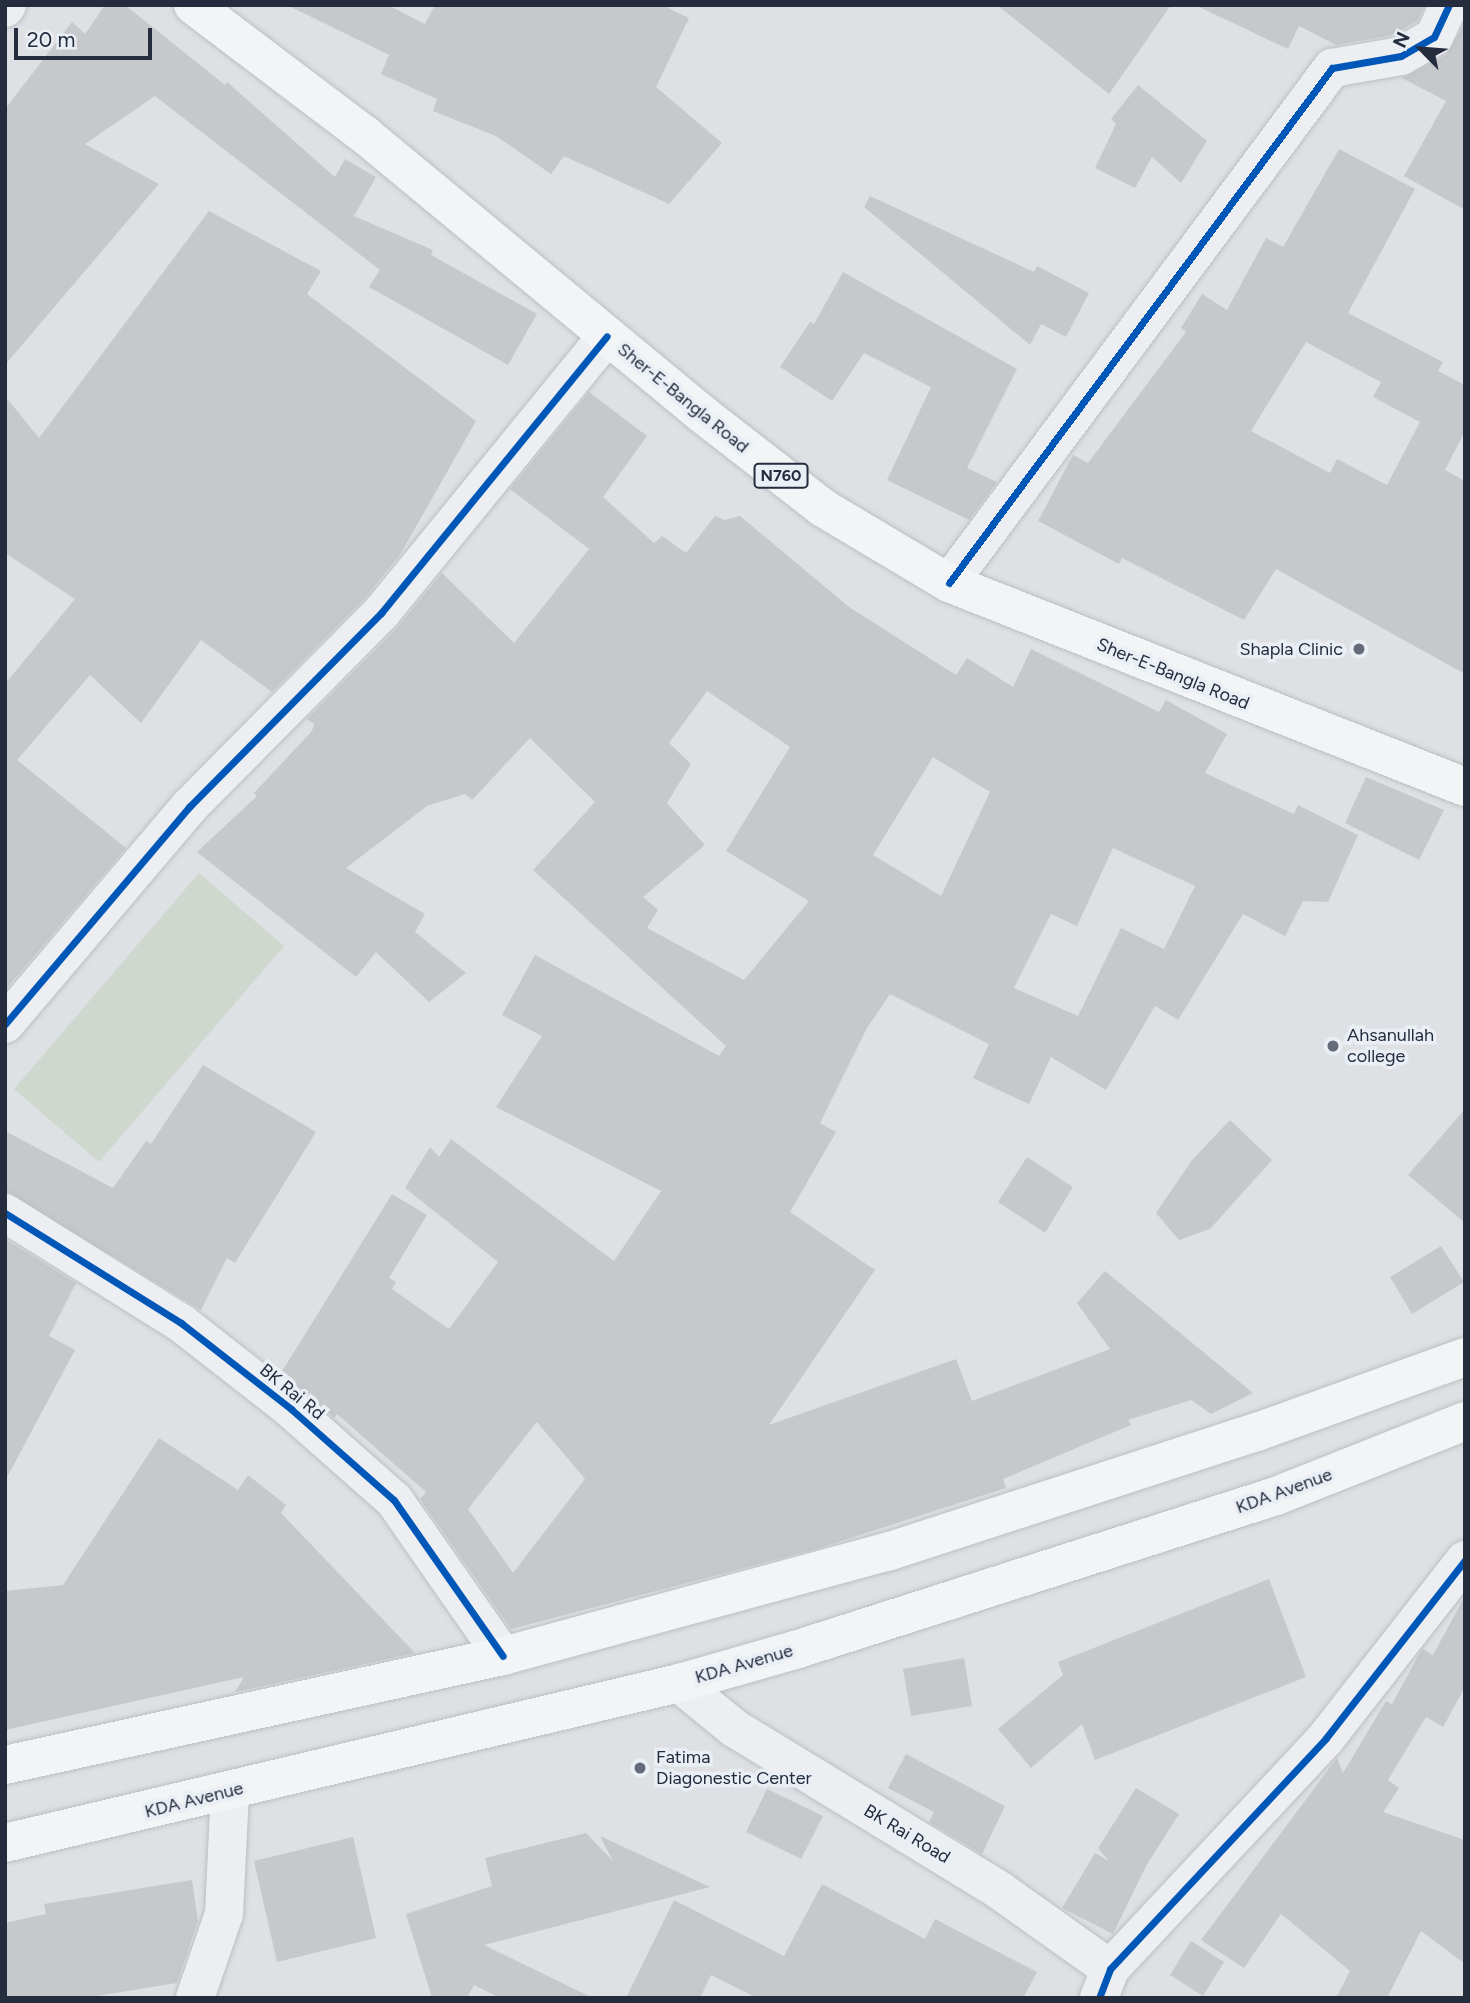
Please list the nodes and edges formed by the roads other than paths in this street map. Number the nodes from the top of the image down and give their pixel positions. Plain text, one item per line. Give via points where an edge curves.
1 (193, 5) edge
2 (1449, 5) edge
3 (607, 336) junction
4 (949, 583) junction
5 (1465, 787) edge
6 (5, 1024) edge
7 (5, 1213) edge
8 (1465, 1357) edge
9 (1465, 1421) edge
10 (1465, 1560) edge
11 (503, 1656) junction
12 (679, 1683) junction
13 (5, 1765) edge
14 (230, 1791) junction
15 (5, 1843) edge
16 (1105, 1984) edge
17 (195, 1998) edge

1 - 3 main road, Sher-E-Bangla Road / N760 via 365,135
2 - 4 street via 1434,37 1401,56 1332,68
3 - 4 main road, Sher-E-Bangla Road / N760 via 823,508
3 - 6 street via 381,613 189,807
4 - 5 main road, Sher-E-Bangla Road / N760
7 - 11 street, BK Rai Rd via 181,1323 291,1409 394,1500
8 - 11 main road via 1256,1432 887,1552
9 - 12 main road, KDA Avenue via 1276,1496
10 - 16 street via 1326,1738
11 - 13 main road
12 - 14 main road, KDA Avenue
12 - 16 street, BK Rai Road via 734,1728 999,1890
14 - 15 main road, KDA Avenue
14 - 17 street via 224,1914

